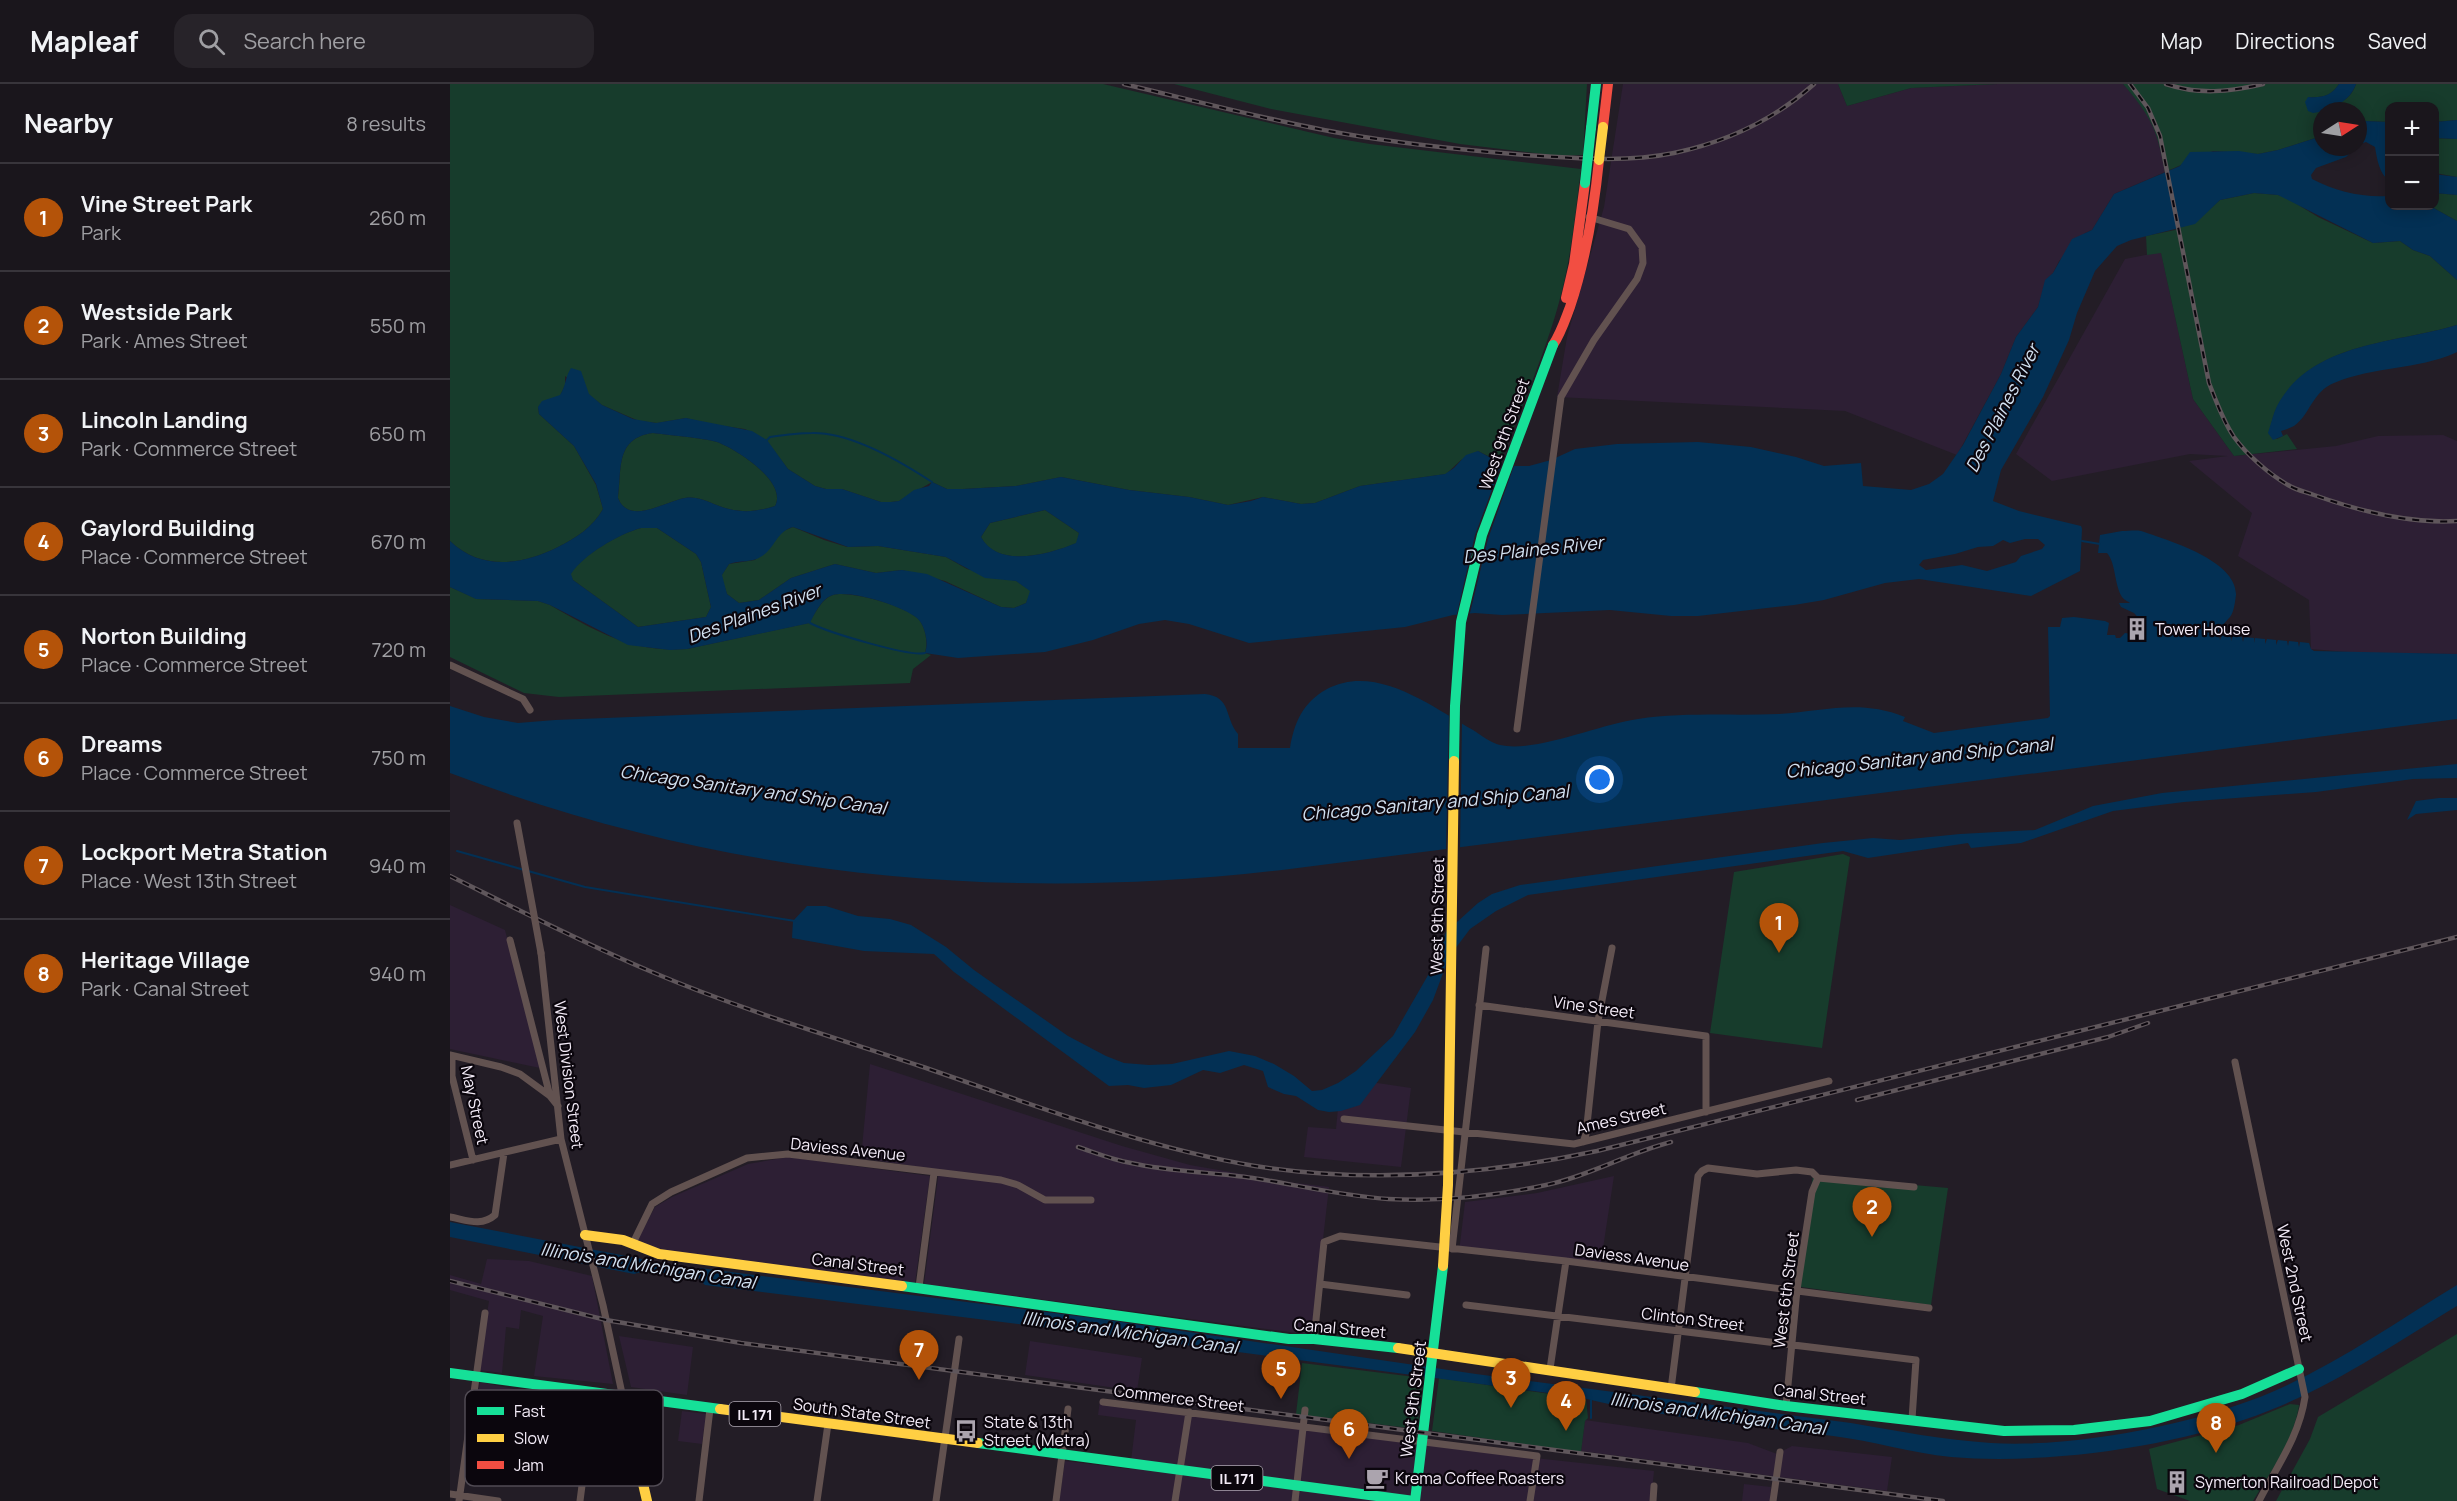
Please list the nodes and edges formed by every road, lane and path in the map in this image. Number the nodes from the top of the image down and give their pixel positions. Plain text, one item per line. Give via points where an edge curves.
1 (1596, 84) edge
2 (1608, 84) edge
3 (1597, 127) junction
4 (1586, 216) junction
5 (450, 665) edge
6 (530, 710) dead end
7 (1517, 729) dead end
8 (517, 823) dead end
9 (510, 939) dead end
10 (1612, 948) dead end
11 (1486, 949) dead end
12 (1479, 1005) junction
13 (1598, 1021) junction
14 (451, 1055) edge
15 (2235, 1062) dead end
16 (1829, 1081) dead end
17 (550, 1096) junction
18 (559, 1108) junction
19 (1706, 1112) junction
20 (1344, 1119) dead end
21 (1464, 1131) junction
22 (561, 1139) junction
23 (1583, 1142) junction
24 (504, 1153) junction
25 (473, 1161) junction
26 (450, 1165) edge
27 (934, 1173) junction
28 (1818, 1178) junction
29 (1914, 1187) dead end
30 (1091, 1200) dead end
31 (450, 1217) edge
32 (586, 1238) junction
33 (633, 1243) junction
34 (1452, 1249) junction
35 (1566, 1262) junction
36 (1685, 1278) junction
37 (1320, 1284) junction
38 (919, 1287) junction
39 (1797, 1290) junction
40 (1407, 1295) dead end
41 (1466, 1305) dead end
42 (1929, 1308) dead end
43 (485, 1313) dead end
44 (1558, 1317) junction
45 (1678, 1331) junction
46 (1314, 1339) junction
47 (959, 1340) dead end
48 (1792, 1345) junction
49 (1434, 1352) junction
50 (1550, 1369) junction
51 (2300, 1370) junction
52 (450, 1373) edge
53 (476, 1377) junction
54 (1671, 1389) junction
55 (474, 1390) edge
56 (572, 1390) edge
57 (621, 1390) edge
58 (1103, 1402) dead end
59 (663, 1403) edge
60 (1786, 1406) junction
61 (711, 1409) junction
62 (1068, 1409) dead end
63 (1305, 1410) dead end
64 (1189, 1412) junction
65 (1912, 1419) junction
66 (828, 1424) junction
67 (1304, 1426) junction
68 (943, 1439) junction
69 (1423, 1441) junction
70 (1780, 1452) dead end
71 (465, 1455) edge
72 (1061, 1455) junction
73 (1179, 1470) junction
74 (582, 1486) edge
75 (644, 1486) edge
76 (1298, 1486) junction
77 (1654, 1486) dead end
78 (450, 1494) edge
79 (459, 1498) edge
80 (498, 1501) edge
81 (580, 1501) edge
82 (647, 1501) edge
83 (699, 1501) edge
84 (817, 1501) edge
85 (936, 1501) edge
86 (1056, 1501) edge
87 (1175, 1501) edge
88 (1295, 1501) edge
89 (1414, 1501) edge
90 (1530, 1501) edge
91 (1653, 1501) edge
92 (1773, 1501) edge
93 (2259, 1501) edge

1 - 3 main road, West 9th Street
2 - 3 main road, West 9th Street
3 - 4 main road, West 9th Street, bridge via 1585,183
3 - 4 main road, West 9th Street, bridge via 1597,183
4 - 7 street via 1629,229 1642,247 1642,263 1637,279 1594,340 1561,397
4 - 49 main road, West 9th Street, bridge via 1577,287 1482,535 1461,622 1455,706 1448,1185
5 - 6 street via 523,699
8 - 18 street, West Division Street, bridge via 541,952
9 - 17 street
10 - 13 street
11 - 12 street
12 - 13 street, Vine Street
12 - 21 street
13 - 19 street, Vine Street via 1706,1036
13 - 23 street
14 - 17 street via 520,1074
14 - 25 street, May Street via 452,1076
15 - 51 street, West 2nd Street
16 - 19 street, Ames Street
17 - 18 street
18 - 22 street, West Division Street
19 - 23 street, Ames Street
20 - 21 street, Ames Street
21 - 23 street, Ames Street
21 - 34 street
22 - 24 street
22 - 32 street, West Division Street
24 - 25 street
24 - 31 street via 495,1215 478,1223
25 - 26 street
27 - 30 street, Daviess Avenue via 1001,1180 1045,1200
27 - 33 street, Daviess Avenue via 788,1154 747,1158 652,1204
27 - 38 street
28 - 29 street
28 - 36 street via 1812,1172 1796,1170 1757,1174 1708,1168 1702,1171 1698,1176
28 - 39 street, West 6th Street via 1812,1192
32 - 33 main road, Canal Street
32 - 57 street, West Division Street
33 - 38 main road, Canal Street via 659,1254
34 - 35 street, Daviess Avenue
34 - 37 street, Daviess Avenue via 1332,1238 1324,1242
35 - 36 street, Daviess Avenue
35 - 44 street
36 - 39 street, Daviess Avenue
36 - 45 street
37 - 40 street
37 - 46 street
38 - 46 main road, Canal Street via 1289,1339
39 - 42 street, Daviess Avenue
39 - 48 street, West 6th Street
41 - 44 street, Clinton Street
43 - 53 street
44 - 45 street, Clinton Street
44 - 50 street
45 - 48 street, Clinton Street
45 - 54 street
46 - 49 main road, Canal Street
47 - 68 street
48 - 60 street, West 6th Street
48 - 65 street, Clinton Street via 1916,1360
49 - 50 main road, Canal Street
49 - 69 main road, West 9th Street
50 - 54 main road, Canal Street
51 - 65 main road, Canal Street via 2189,1411 2113,1427 2004,1431
51 - 93 street, West 2nd Street via 2305,1397 2301,1418 2292,1444
52 - 53 main road, South State Street / IL 171
53 - 55 street
53 - 56 main road, South State Street / IL 171
54 - 60 main road, Canal Street
58 - 64 street, Commerce Street
59 - 61 main road, South State Street / IL 171
60 - 65 main road, Canal Street
61 - 66 main road, South State Street / IL 171
61 - 83 street
62 - 72 street
63 - 67 street
64 - 67 street, Commerce Street
64 - 73 street
66 - 68 main road, South State Street / IL 171
66 - 84 street
67 - 69 street, Commerce Street
67 - 76 street
68 - 72 main road, South State Street / IL 171
68 - 85 street
69 - 89 main road, West 9th Street
69 - 90 street, Commerce Street via 1537,1456
70 - 92 street
71 - 79 street
72 - 73 main road, South State Street / IL 171
72 - 86 street
73 - 76 main road, South State Street / IL 171
73 - 87 street
74 - 81 street
75 - 82 main road
76 - 88 street
76 - 89 main road, South State Street / IL 171
77 - 91 street
78 - 79 street
79 - 80 street

